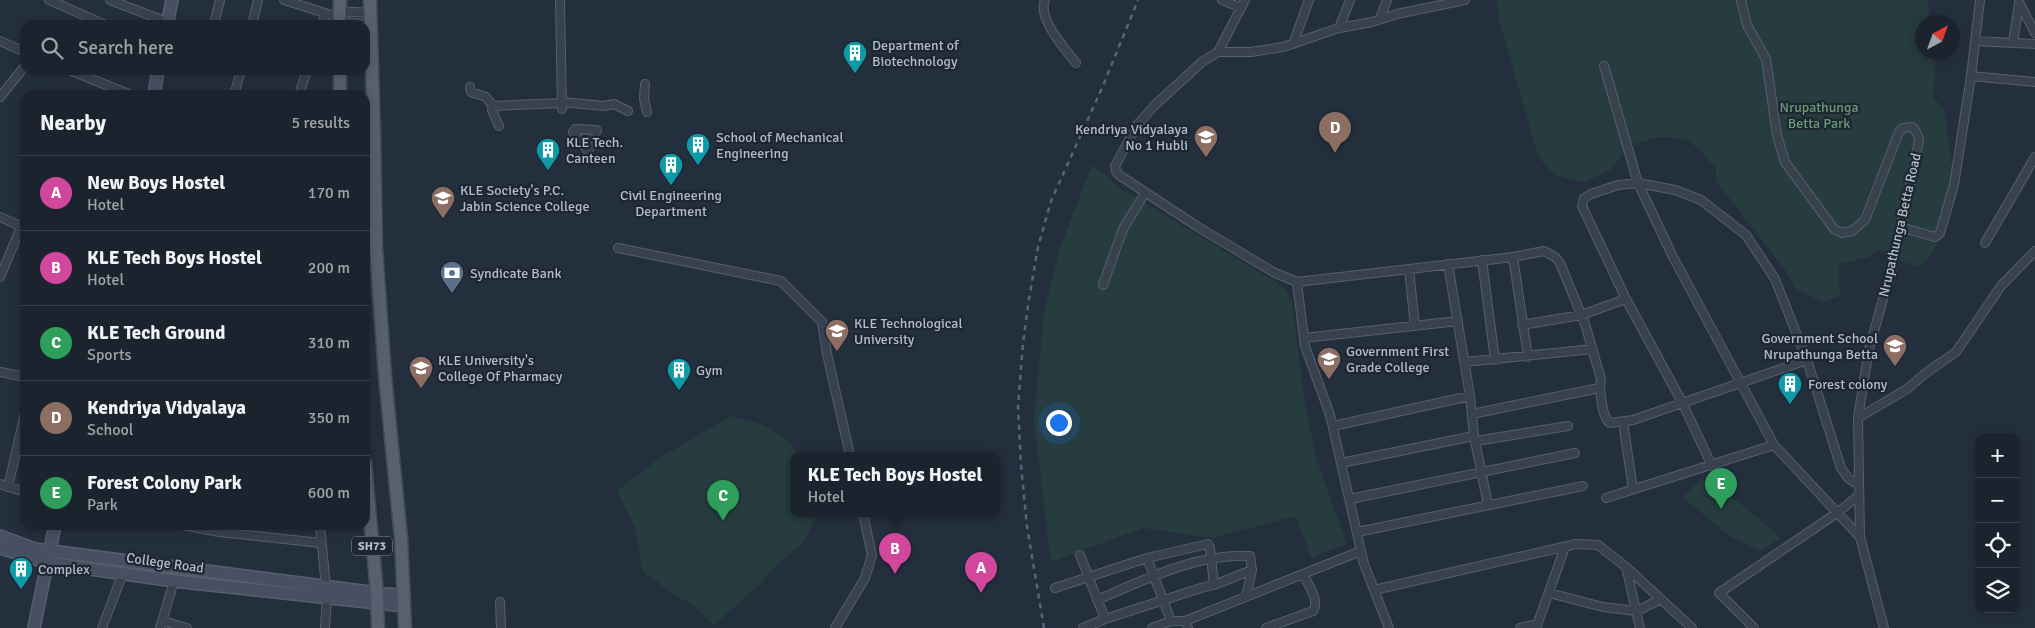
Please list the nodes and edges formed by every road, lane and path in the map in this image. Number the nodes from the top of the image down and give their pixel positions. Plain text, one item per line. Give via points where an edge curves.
1 (49, 0) edge
2 (110, 0) edge
3 (172, 0) edge
4 (220, 0) edge
5 (258, 0) edge
6 (284, 0) edge
7 (560, 0) edge
8 (1045, 0) edge
9 (1222, 0) edge
10 (1245, 0) edge
11 (1309, 0) edge
12 (1350, 0) edge
13 (1387, 0) edge
14 (1429, 0) edge
15 (1465, 0) edge
16 (1741, 0) edge
17 (1980, 0) edge
18 (2018, 2) edge
19 (1241, 8) junction
20 (1426, 8) junction
21 (370, 13) edge
22 (336, 14) edge
23 (1380, 19) junction
24 (95, 20) edge
25 (160, 20) edge
26 (170, 20) edge
27 (215, 20) edge
28 (253, 20) edge
29 (1340, 28) junction
30 (2034, 29) edge
31 (1976, 41) junction
32 (0, 42) edge
33 (2012, 43) junction
34 (1293, 44) junction
35 (2035, 44) edge
36 (20, 50) edge
37 (1218, 52) junction
38 (1076, 64) dead end
39 (1604, 66) dead end
40 (20, 72) edge
41 (81, 75) edge
42 (157, 75) edge
43 (240, 75) edge
44 (305, 75) edge
45 (340, 75) edge
46 (1972, 76) junction
47 (2035, 82) edge
48 (645, 84) dead end
49 (470, 87) dead end
50 (118, 90) edge
51 (155, 90) edge
52 (235, 90) edge
53 (301, 90) edge
54 (340, 90) edge
55 (0, 97) edge
56 (562, 105) junction
57 (493, 106) junction
58 (628, 111) dead end
59 (647, 112) dead end
60 (499, 126) dead end
61 (2035, 157) edge
62 (1638, 183) junction
63 (1145, 193) junction
64 (0, 217) edge
65 (20, 227) edge
66 (1900, 227) junction
67 (20, 233) edge
68 (1985, 243) dead end
69 (618, 248) dead end
70 (2035, 251) edge
71 (1513, 256) junction
72 (1482, 260) junction
73 (3, 263) edge
74 (1448, 264) junction
75 (1409, 268) junction
76 (0, 277) edge
77 (1296, 282) junction
78 (1103, 285) dead end
79 (1626, 299) junction
80 (1581, 315) junction
81 (1458, 321) junction
82 (1522, 325) junction
83 (1415, 326) junction
84 (1304, 338) junction
85 (1593, 349) junction
86 (1528, 357) junction
87 (1495, 360) junction
88 (1807, 360) junction
89 (1464, 362) junction
90 (0, 372) edge
91 (20, 375) edge
92 (1738, 382) junction
93 (1599, 388) junction
94 (1470, 396) junction
95 (1682, 402) junction
96 (1472, 414) junction
97 (1858, 418) junction
98 (1623, 422) junction
99 (1333, 426) junction
100 (1568, 426) dead end
101 (20, 435) edge
102 (1475, 438) junction
103 (1774, 445) junction
104 (849, 452) edge
105 (1575, 454) dead end
106 (1342, 463) junction
107 (1712, 466) junction
108 (1481, 474) junction
109 (0, 484) edge
110 (1859, 485) junction
111 (1583, 486) dead end
112 (8, 487) junction
113 (1633, 489) junction
114 (20, 491) edge
115 (1859, 494) junction
116 (1606, 498) dead end
117 (1350, 499) junction
118 (1488, 505) junction
119 (1837, 513) junction
120 (864, 517) edge
121 (370, 520) edge
122 (54, 530) edge
123 (209, 530) edge
124 (320, 530) edge
125 (1357, 532) junction
126 (0, 536) edge
127 (1860, 537) junction
128 (321, 543) junction
129 (1565, 547) junction
130 (0, 548) edge
131 (50, 551) junction
132 (1361, 551) junction
133 (1080, 555) dead end
134 (1148, 558) junction
135 (1211, 558) junction
136 (48, 563) junction
137 (1626, 567) junction
138 (1252, 570) junction
139 (122, 573) junction
140 (1303, 574) junction
141 (1088, 576) junction
142 (1154, 576) junction
143 (174, 580) junction
144 (326, 585) junction
145 (1214, 585) junction
146 (1055, 588) dead end
147 (1374, 590) junction
148 (1549, 593) junction
149 (1246, 596) junction
150 (327, 598) junction
151 (377, 598) junction
152 (1661, 599) junction
153 (1097, 600) junction
154 (1163, 600) junction
155 (404, 601) junction
156 (500, 602) dead end
157 (1637, 611) junction
158 (1105, 619) junction
159 (1171, 622) junction
160 (1186, 624) edge
161 (162, 625) edge
162 (1537, 626) edge
163 (34, 628) edge
164 (102, 628) edge
165 (187, 628) edge
166 (325, 628) edge
167 (378, 628) edge
168 (405, 628) edge
169 (501, 628) edge
170 (835, 628) edge
171 (1082, 628) edge
172 (1152, 628) edge
173 (1266, 628) edge
174 (1389, 628) edge
175 (1520, 628) edge
176 (1640, 628) edge
177 (1692, 628) edge
178 (1754, 628) edge
179 (1884, 628) edge

1 - 24 street
2 - 25 street
3 - 26 main road
4 - 27 street
5 - 28 street
6 - 22 street
7 - 56 street
8 - 38 street via 1046,20
9 - 19 street
10 - 19 street
11 - 34 street
12 - 29 street
13 - 23 street
14 - 20 street
15 - 20 street
16 - 66 street, Nrupathunga Betta Road via 1747,25 1766,58 1777,135 1786,162 1834,229 1842,234 1865,220 1899,132 1907,127 1916,130 1919,138 1916,158
17 - 31 street
18 - 30 street
18 - 33 street
19 - 37 street
20 - 23 street
21 - 22 street
21 - 22 street
21 - 155 main road, SH73 via 376,248
23 - 29 street
29 - 34 street
31 - 33 street
31 - 46 street
32 - 36 street
33 - 35 street
34 - 37 street via 1251,52
37 - 63 street via 1202,62 1154,106 1137,125 1124,148 1116,171
39 - 62 street
40 - 55 street
41 - 50 street
42 - 51 main road
43 - 52 street
44 - 53 street
45 - 54 main road
46 - 47 street
46 - 66 street via 1954,185 1940,233 1935,237
48 - 59 street
49 - 57 street via 471,92 486,98
56 - 57 street
56 - 58 street via 614,104
57 - 60 street
61 - 68 street
62 - 79 street via 1618,185 1591,194 1582,202
62 - 88 street via 1689,194 1746,236 1775,279
62 - 92 street
63 - 77 street via 1275,273
63 - 78 street via 1123,229
64 - 65 street
66 - 97 street, Nrupathunga Betta Road via 1869,349
67 - 73 street
69 - 104 street via 781,281 822,322
70 - 97 street via 2001,286 1956,352 1907,389
71 - 72 street
71 - 80 street via 1544,251 1555,257
71 - 82 street
72 - 74 street
72 - 87 street
73 - 76 street
74 - 75 street
74 - 81 street
75 - 77 street
75 - 83 street
77 - 84 street
79 - 80 street
79 - 95 street
80 - 82 street
80 - 85 street
81 - 83 street
81 - 89 street
82 - 86 street
83 - 84 street
84 - 99 street
85 - 86 street
85 - 93 street via 1601,379
86 - 87 street
87 - 89 street
88 - 92 street
88 - 110 street via 1841,468
89 - 94 street
90 - 91 street
92 - 95 street
92 - 103 street
93 - 96 street
93 - 98 street via 1606,420 1610,423
94 - 96 street
94 - 99 street
95 - 98 street
95 - 107 street
96 - 102 street
97 - 110 street, Nrupathunga Betta Road
98 - 113 street
99 - 106 street
100 - 102 street
101 - 112 street
102 - 106 street
102 - 108 street
103 - 107 street
103 - 119 street
105 - 108 street
106 - 117 street
107 - 113 street
108 - 117 street
108 - 118 street
109 - 112 street
110 - 115 street, Nrupathunga Betta Road
111 - 118 street
112 - 114 street
113 - 116 street
115 - 119 street
115 - 127 street, Nrupathunga Betta Road
117 - 125 street
118 - 125 street
119 - 127 street
119 - 178 street via 1720,593
120 - 170 street via 872,556 865,578
121 - 151 main road, SH73
122 - 131 main road
123 - 128 street
124 - 128 street
125 - 132 street
126 - 131 main road
127 - 179 street, Nrupathunga Betta Road
128 - 144 street
129 - 137 street via 1598,545
129 - 147 street
129 - 148 street
130 - 136 main road, College Road
131 - 136 main road
131 - 144 main road
132 - 140 street
132 - 147 street
133 - 141 street
134 - 135 street via 1207,544
134 - 141 street
134 - 142 street
135 - 138 street via 1250,556
135 - 142 street
135 - 145 street
136 - 139 main road, College Road
136 - 163 main road
137 - 152 street
137 - 157 street
138 - 145 street
138 - 149 street
139 - 143 main road, College Road
139 - 164 street
140 - 149 street
140 - 173 street via 1316,602 1313,611
141 - 146 street
141 - 153 street
142 - 153 street
142 - 154 street
143 - 150 main road, College Road
143 - 161 street
144 - 150 street
144 - 151 main road
145 - 154 street
147 - 174 street
148 - 157 street
148 - 162 street
149 - 160 street
150 - 151 main road, College Road
150 - 166 street
151 - 155 main road
151 - 167 main road, SH73
152 - 157 street
152 - 177 street
153 - 158 street
154 - 158 street
154 - 159 street
155 - 168 main road, SH73
156 - 169 street
157 - 176 street
158 - 171 street
159 - 160 street
159 - 172 street
161 - 165 street
162 - 175 street

